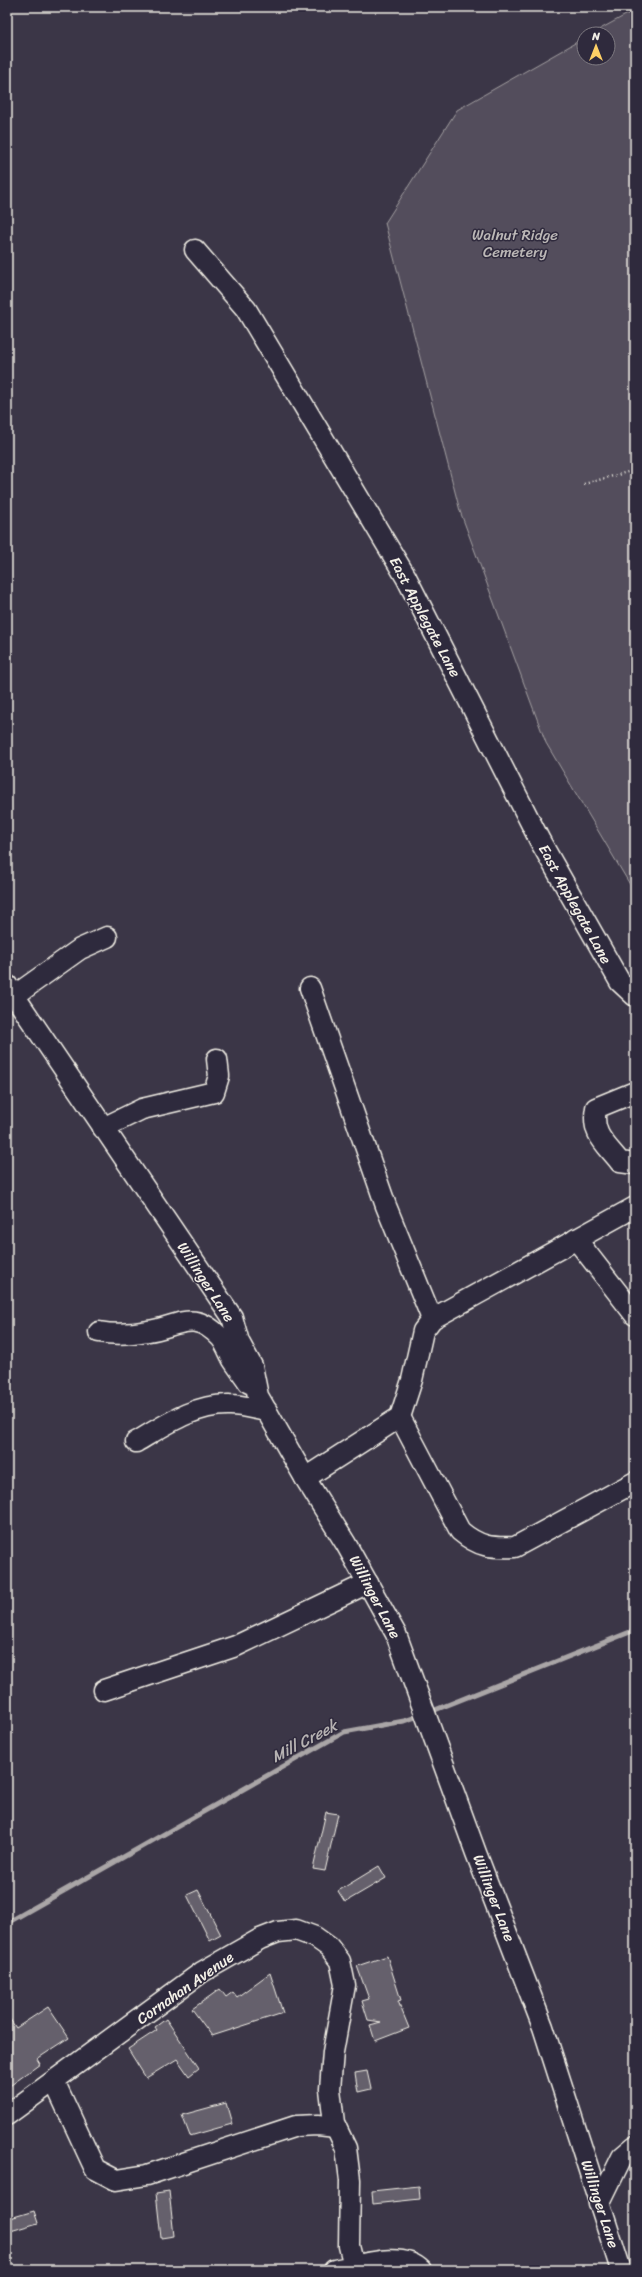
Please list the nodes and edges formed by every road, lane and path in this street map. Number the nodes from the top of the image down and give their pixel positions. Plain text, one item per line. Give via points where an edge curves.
1 (195, 250) dead end
2 (635, 470) edge
3 (584, 484) dead end
4 (107, 937) dead end
5 (310, 988) dead end
6 (11, 990) edge
7 (635, 996) edge
8 (217, 1059) dead end
9 (635, 1092) edge
10 (103, 1128) junction
11 (635, 1164) edge
12 (635, 1207) edge
13 (576, 1239) junction
14 (635, 1315) edge
15 (432, 1319) junction
16 (98, 1332) dead end
17 (262, 1403) junction
18 (400, 1417) junction
19 (136, 1442) dead end
20 (305, 1478) junction
21 (635, 1482) edge
22 (368, 1583) junction
23 (104, 1690) dead end
24 (54, 2081) junction
25 (7, 2115) edge
26 (336, 2128) junction
27 (635, 2146) edge
28 (599, 2204) junction
29 (354, 2269) edge
30 (334, 2270) edge
31 (421, 2270) edge
32 (621, 2270) edge

1 - 7 street, East Applegate Lane via 246,309 406,577 540,841 620,982
2 - 3 path
4 - 6 street via 80,949
5 - 15 street via 386,1206
6 - 10 street, Willinger Lane
8 - 10 street via 219,1076 214,1092 142,1109
9 - 11 street via 596,1108 594,1120 596,1132 620,1162
10 - 17 street, Willinger Lane via 232,1318 239,1342 252,1366
12 - 13 street
13 - 14 street
13 - 15 street
15 - 18 street via 423,1331 412,1380
16 - 17 street via 126,1334 149,1331 186,1320 196,1322 222,1339
17 - 19 street via 203,1408 181,1416
17 - 20 street, Willinger Lane
18 - 20 street
18 - 21 street via 460,1531 474,1542 495,1548 515,1547
20 - 22 street, Willinger Lane
22 - 23 street via 236,1646
22 - 28 street, Willinger Lane via 396,1634 543,2027
24 - 25 street, Cornahan Avenue
24 - 26 street via 96,2169 116,2180 147,2176 296,2126 318,2125
24 - 26 street, Cornahan Avenue via 202,1972 260,1938 296,1930 316,1937 329,1947 340,1961 345,1985 333,2052 330,2089
26 - 29 street, Cornahan Avenue via 346,2148 349,2174 349,2246
27 - 28 street via 622,2157
28 - 32 street, Willinger Lane
29 - 30 street
29 - 31 street via 394,2259 408,2260

